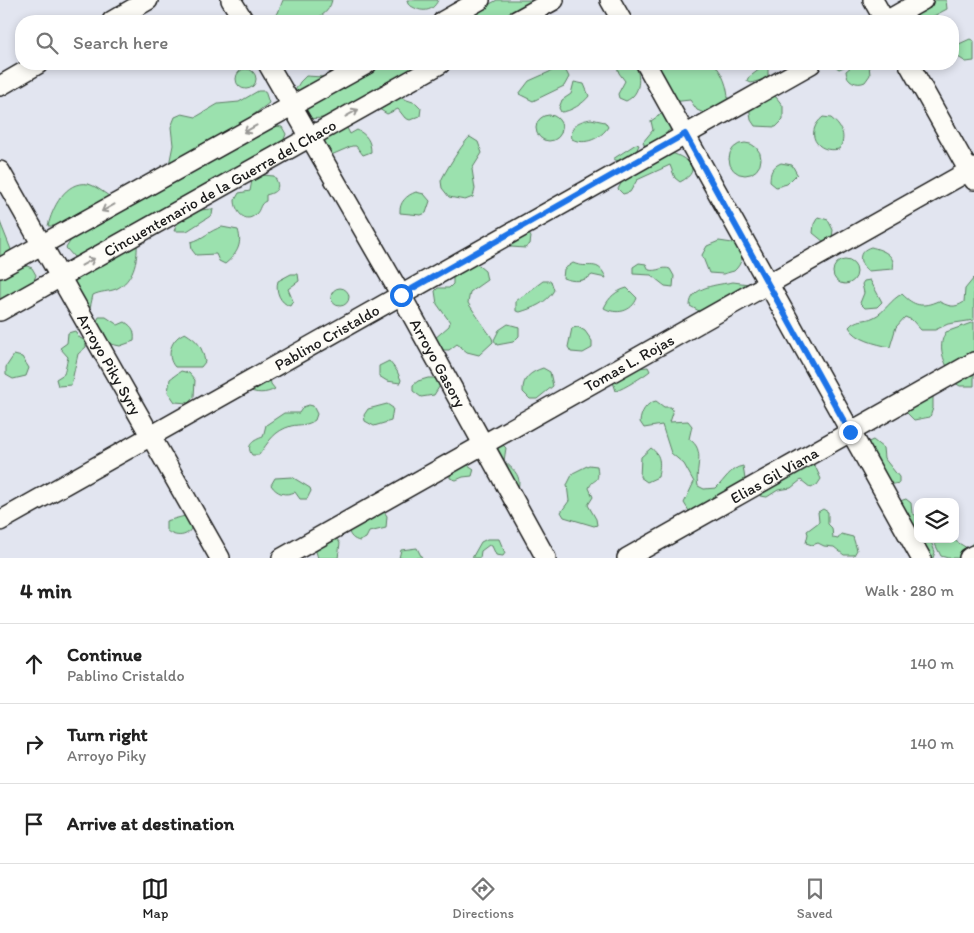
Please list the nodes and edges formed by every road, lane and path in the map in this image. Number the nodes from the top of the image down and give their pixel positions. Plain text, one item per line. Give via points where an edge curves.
1 (148, 0) edge
2 (231, 0) edge
3 (480, 0) edge
4 (554, 0) edge
5 (610, 0) edge
6 (873, 0) edge
7 (924, 0) edge
8 (122, 15) edge
9 (240, 15) edge
10 (454, 15) edge
11 (527, 15) edge
12 (619, 15) edge
13 (882, 15) edge
14 (896, 15) edge
15 (28, 70) edge
16 (272, 70) edge
17 (356, 70) edge
18 (429, 70) edge
19 (649, 70) edge
20 (799, 70) edge
21 (912, 70) edge
22 (0, 86) edge
23 (293, 106) junction
24 (685, 134) junction
25 (311, 137) junction
26 (0, 171) edge
27 (972, 173) edge
28 (42, 245) junction
29 (0, 268) edge
30 (60, 278) junction
31 (768, 284) junction
32 (401, 295) junction
33 (0, 311) edge
34 (974, 362) edge
35 (850, 432) junction
36 (150, 436) junction
37 (484, 444) junction
38 (0, 521) edge
39 (974, 555) edge
40 (220, 558) edge
41 (282, 558) edge
42 (546, 558) edge
43 (627, 558) edge
44 (921, 558) edge
45 (969, 558) edge

1 - 8 street
2 - 9 street
3 - 10 street
4 - 11 street
5 - 12 street
6 - 13 street
7 - 14 street
15 - 22 street
16 - 23 street, Arroyo Gasory
17 - 23 street
25 -> 18 street, Cincuentenario de la Guerra del Chaco
19 - 24 street
20 - 24 street, Pablino Cristaldo
21 - 27 street
23 - 25 street, Arroyo Gasory
23 -> 28 street
24 - 31 street
24 - 32 street, Pablino Cristaldo
30 -> 25 street, Cincuentenario de la Guerra del Chaco
25 - 32 street, Arroyo Gasory
26 - 28 street, Arroyo Piky Syry
27 - 31 street, Tomas L. Rojas
28 - 29 street
28 - 30 street, Arroyo Piky Syry
30 - 33 street, Cincuentenario de la Guerra del Chaco
30 - 36 street, Arroyo Piky Syry
31 - 35 street
31 - 37 street, Tomas L. Rojas
32 - 36 street, Pablino Cristaldo
32 - 37 street, Arroyo Gasory
34 - 35 street, Elias Gil Viana
35 - 43 street, Elias Gil Viana
35 - 44 street
36 - 38 street, Pablino Cristaldo
36 - 40 street, Arroyo Piky Syry
37 - 41 street, Tomas L. Rojas
37 - 42 street, Arroyo Gasory
39 - 45 street

